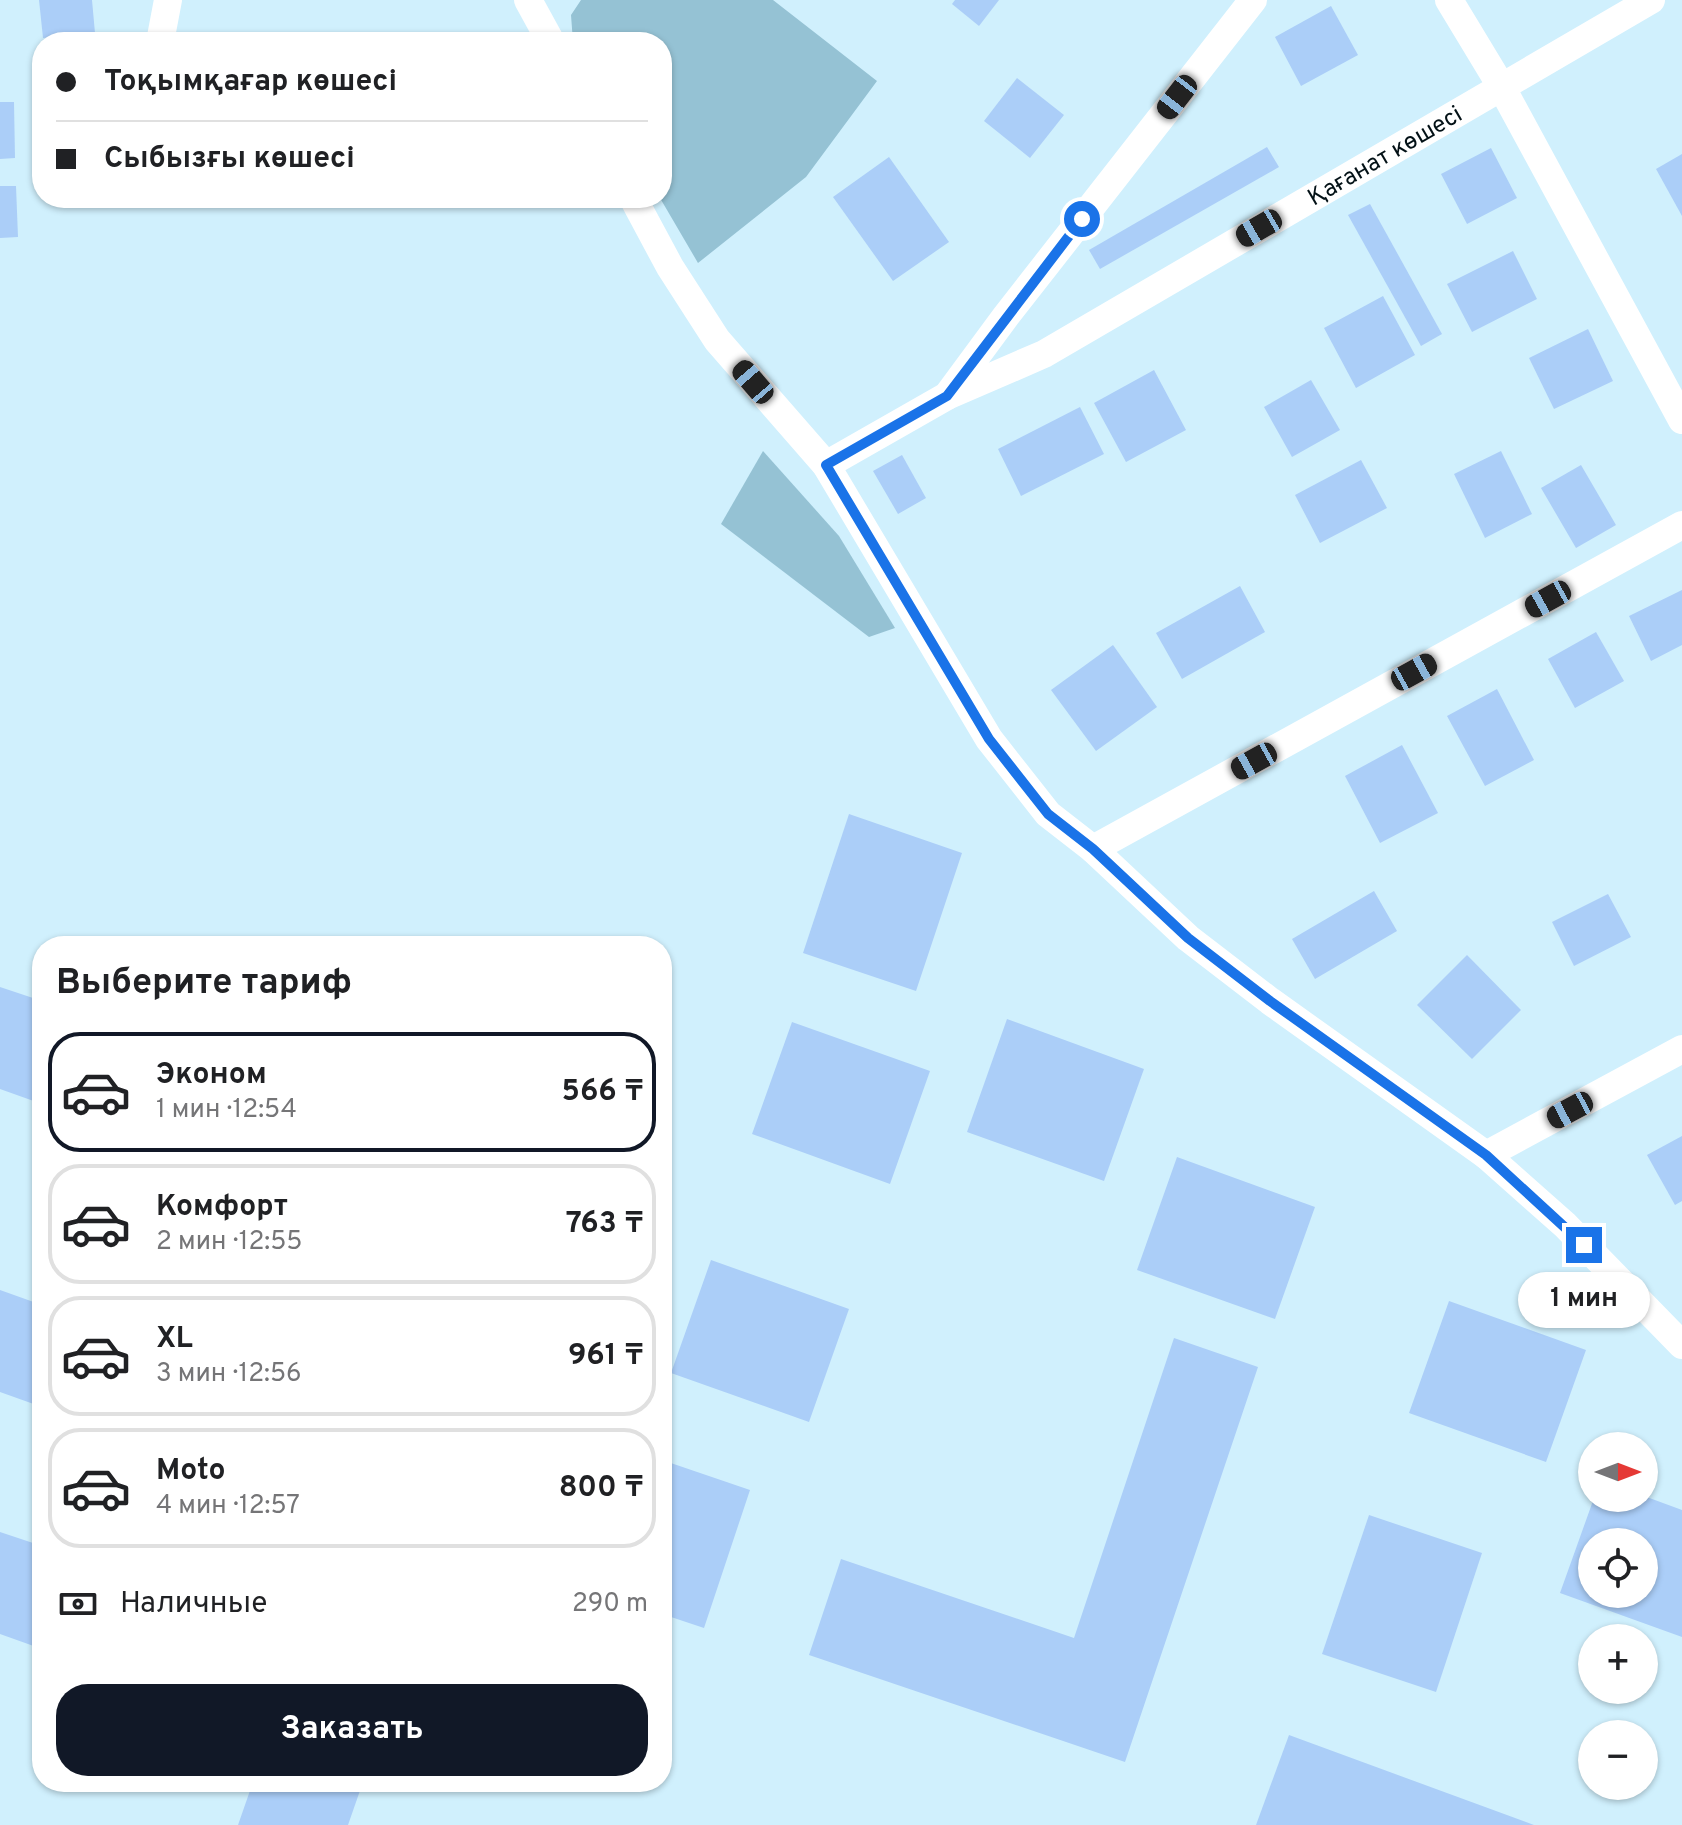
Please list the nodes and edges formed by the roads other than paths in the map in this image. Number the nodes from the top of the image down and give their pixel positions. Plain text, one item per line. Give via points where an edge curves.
1 (168, 0) edge
2 (1253, 0) edge
3 (1449, 0) edge
4 (1651, 0) edge
5 (162, 32) edge
6 (1501, 86) junction
7 (638, 208) edge
8 (947, 396) junction
9 (1682, 420) edge
10 (826, 465) junction
11 (1682, 525) edge
12 (1093, 849) junction
13 (1682, 1049) edge
14 (1486, 1155) junction
15 (1682, 1345) edge

1 - 5 street
2 - 8 street
3 - 6 street
4 - 6 street, Қағанат көшесі
6 - 8 street, Қағанат көшесі via 1044,354
6 - 9 street
7 - 10 street via 717,340
8 - 10 street, Қағанат көшесі
10 - 12 street via 989,739 1048,814
11 - 12 street
12 - 14 street via 1188,938
13 - 14 street
14 - 15 street via 1565,1225

